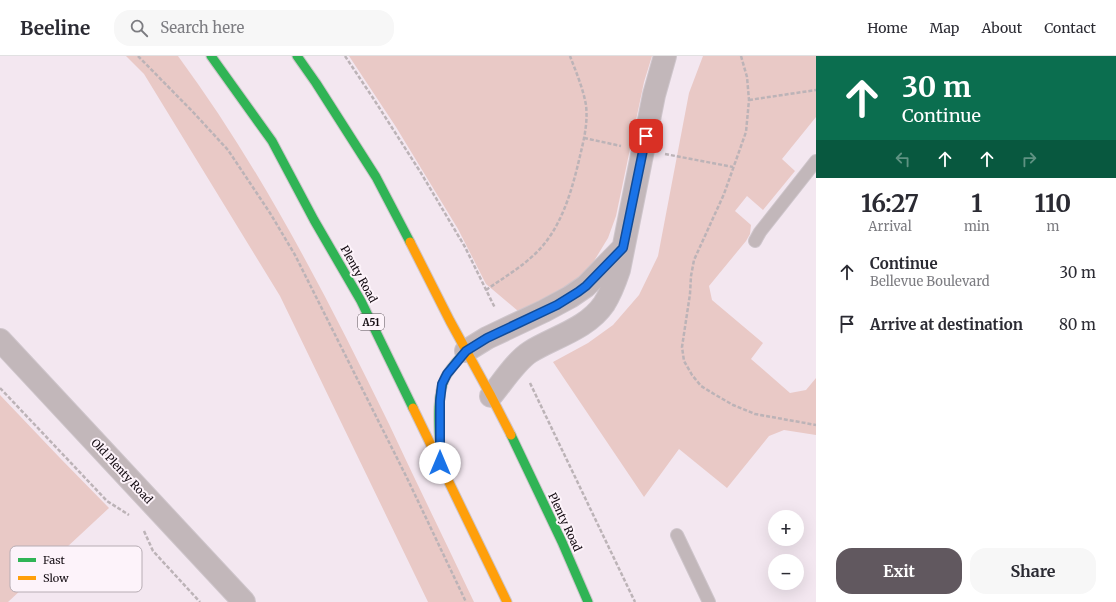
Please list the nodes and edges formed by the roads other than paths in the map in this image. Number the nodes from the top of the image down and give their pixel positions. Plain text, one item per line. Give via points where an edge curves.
1 (211, 56) edge
2 (298, 56) edge
3 (665, 56) edge
4 (816, 161) edge
5 (755, 241) dead end
6 (623, 248) junction
7 (0, 340) edge
8 (466, 351) junction
9 (491, 396) junction
10 (440, 463) junction
11 (677, 535) dead end
12 (244, 602) edge
13 (507, 602) edge
14 (588, 602) edge
15 (709, 602) edge

1 - 10 highway, Plenty Road / A51 via 272,141 361,301
2 - 8 highway, Plenty Road via 376,177
3 - 6 street via 654,96
4 - 5 lane
6 - 8 street via 586,286 570,297
6 - 9 street via 619,270 604,304 582,324 529,353
7 - 12 street, Old Plenty Road
8 - 9 highway, Plenty Road
8 - 10 highway via 442,384
9 - 14 highway, Plenty Road
10 - 13 highway, Plenty Road / A51
11 - 15 lane

